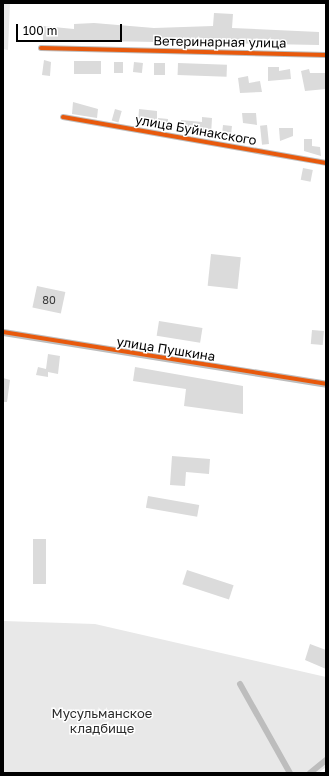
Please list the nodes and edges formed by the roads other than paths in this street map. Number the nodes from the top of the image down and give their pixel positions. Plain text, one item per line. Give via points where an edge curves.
1 (42, 48) dead end
2 (326, 55) edge
3 (63, 117) dead end
4 (326, 163) edge
5 (3, 332) edge
6 (326, 384) edge
7 (240, 684) dead end
8 (326, 760) edge
9 (290, 773) edge
10 (310, 773) edge

1 - 2 street, Ветеринарная улица
3 - 4 street, улица Буйнакского
5 - 6 street, улица Пушкина
7 - 9 street
8 - 10 street

